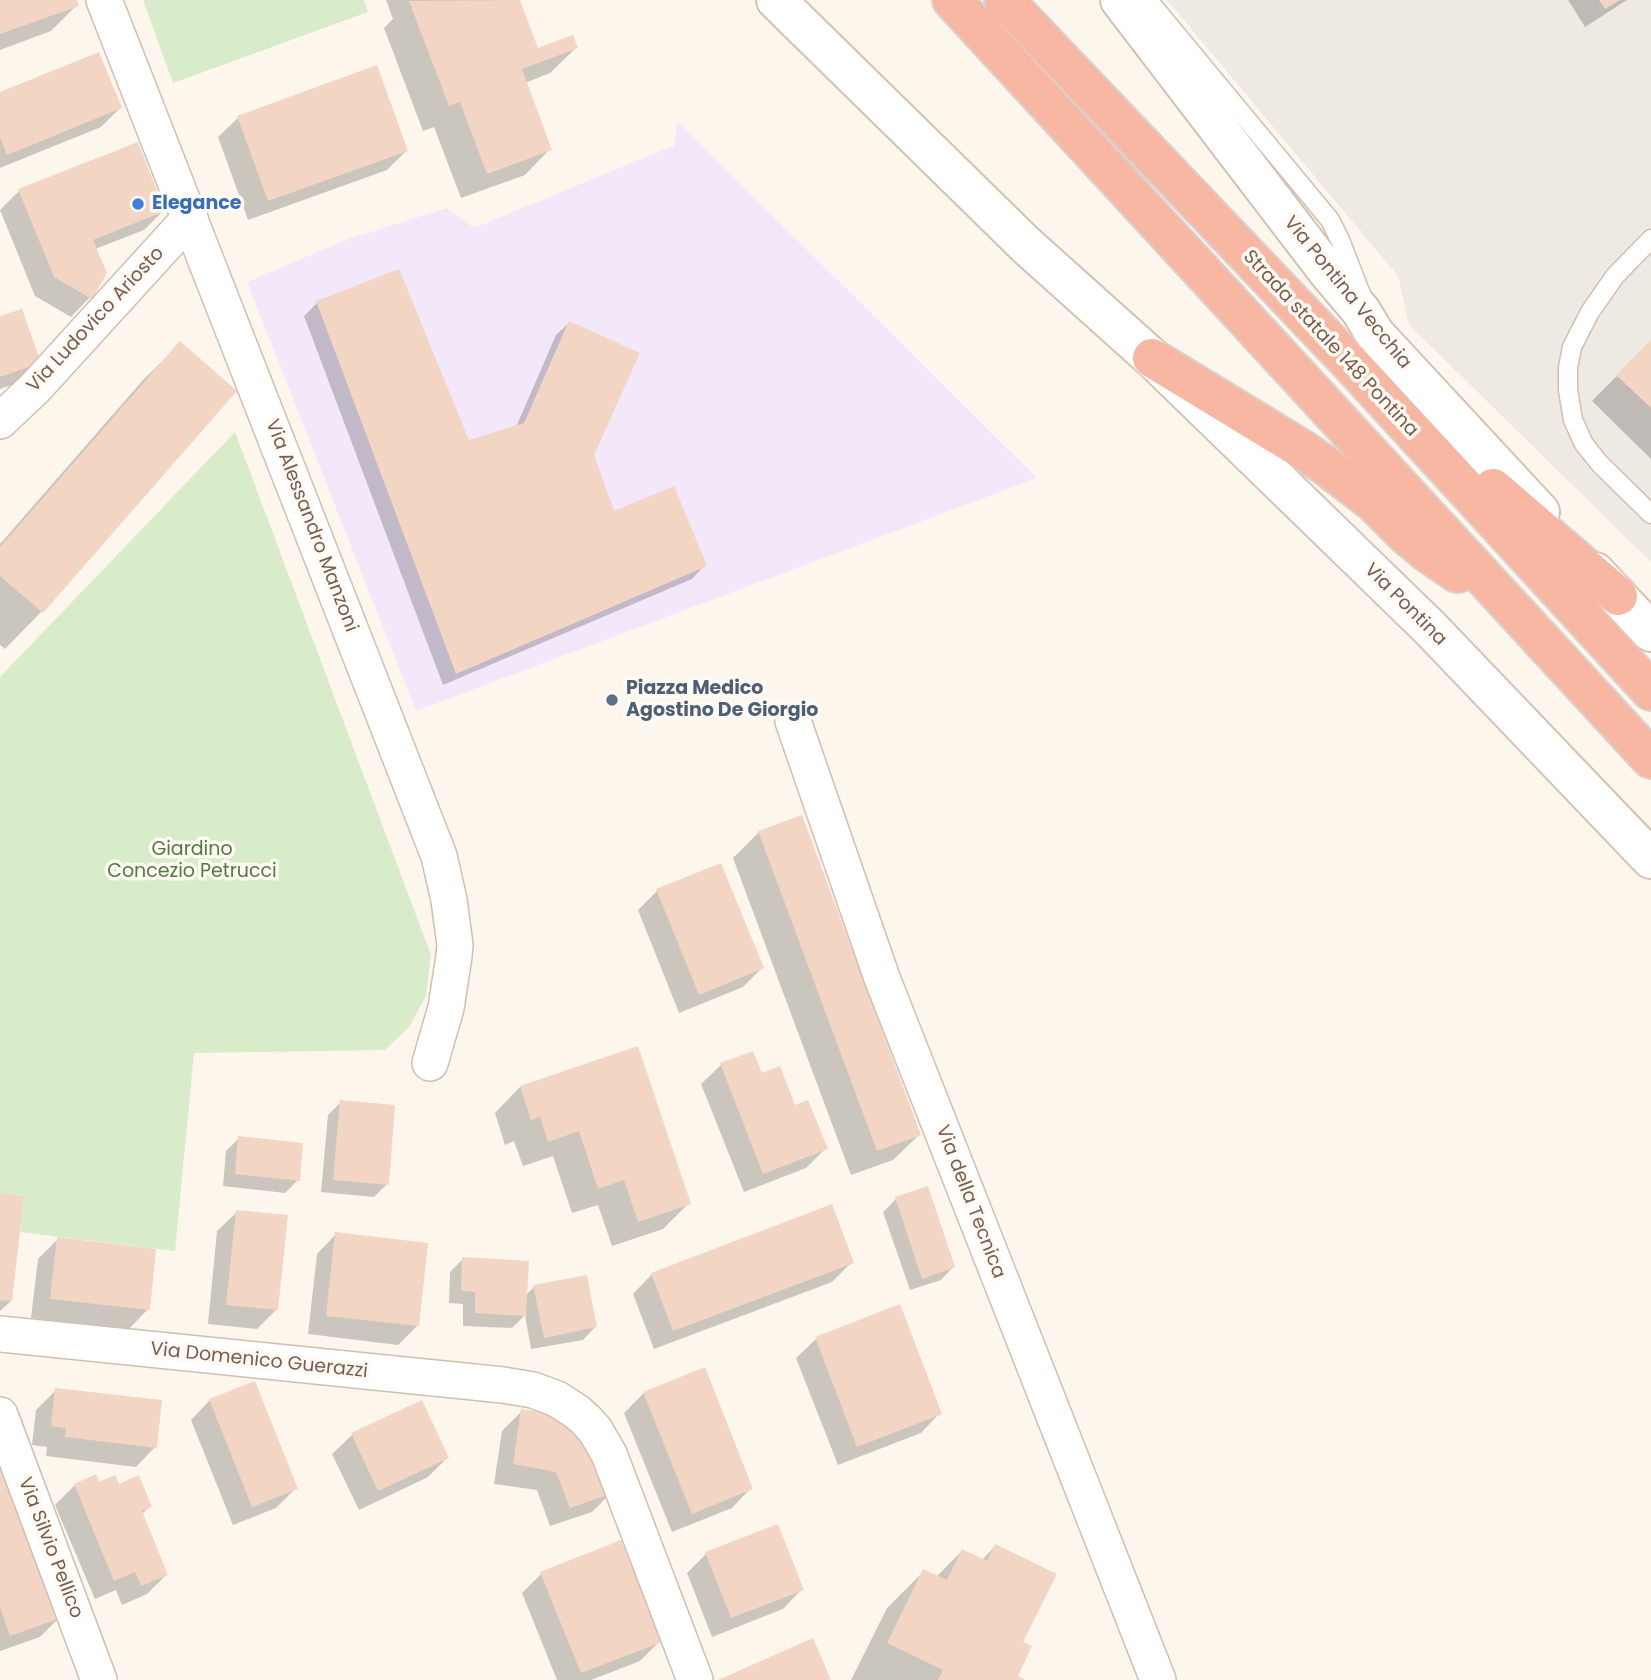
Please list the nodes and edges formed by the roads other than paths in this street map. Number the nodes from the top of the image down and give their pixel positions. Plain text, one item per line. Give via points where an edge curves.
1 (104, 0) edge
2 (776, 0) edge
3 (952, 0) edge
4 (1004, 0) edge
5 (1120, 0) edge
6 (1148, 0) edge
7 (190, 218) junction
8 (1651, 239) edge
9 (1375, 334) junction
10 (1152, 358) junction
11 (1351, 364) junction
12 (0, 421) edge
13 (1651, 514) edge
14 (1618, 597) junction
15 (1522, 618) junction
16 (1651, 632) edge
17 (1651, 691) edge
18 (793, 721) dead end
19 (1651, 759) edge
20 (1651, 859) edge
21 (430, 1063) dead end
22 (0, 1334) edge
23 (0, 1415) edge
24 (99, 1680) edge
25 (695, 1680) edge
26 (1158, 1680) edge

1 - 7 street, Via Alessandro Manzoni
2 - 10 street via 1026,244
3 - 15 highway
4 - 11 highway, Strada statale 148 Pontina
5 - 9 street, Via Pontina Vecchia
6 - 9 lane via 1330,220
7 - 12 street, Via Ludovico Ariosto
7 - 21 street, Via Alessandro Manzoni via 439,856 455,945 450,992
8 - 13 lane via 1615,276 1590,312 1572,347 1568,368 1573,420 1584,444
9 - 14 street, Via Pontina Vecchia
10 - 15 highway via 1326,466 1428,553
10 - 20 street, Via Pontina via 1430,628
11 - 14 highway
11 - 17 highway, Strada statale 148 Pontina
14 - 16 street, Via Pontina Vecchia
15 - 19 highway
18 - 26 street, Via della Tecnica via 882,978
22 - 25 street, Via Domenico Guerazzi via 519,1387 566,1404 586,1420 609,1454
23 - 24 street, Via Silvio Pellico

